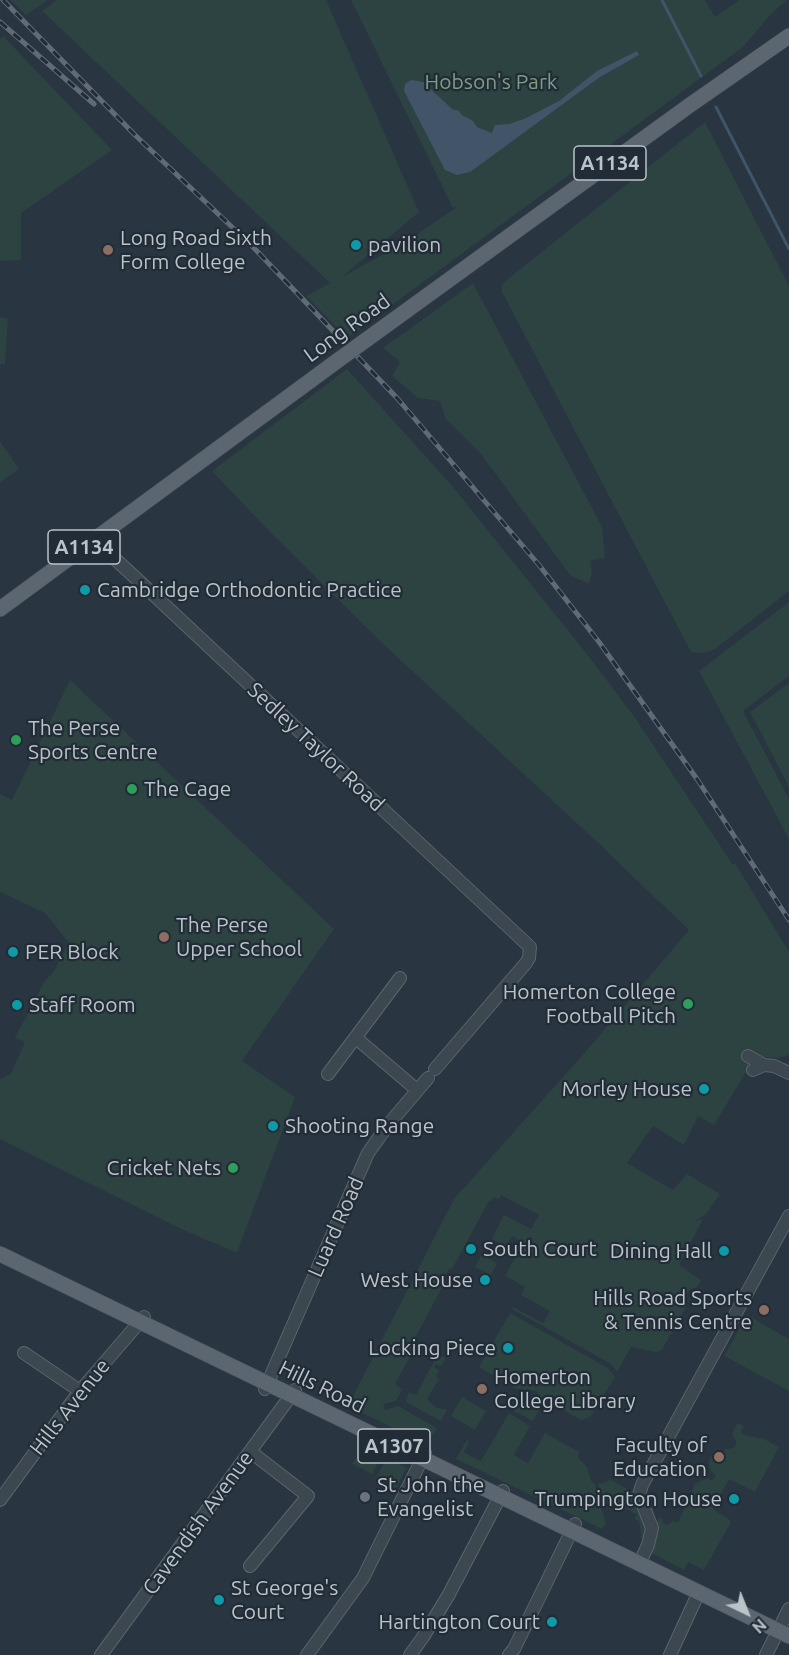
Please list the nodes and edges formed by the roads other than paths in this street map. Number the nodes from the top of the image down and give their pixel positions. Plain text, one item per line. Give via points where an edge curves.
1 (789, 27) edge
2 (789, 36) edge
3 (720, 84) junction
4 (96, 538) junction
5 (0, 609) edge
6 (529, 958) joint
7 (400, 978) dead end
8 (356, 1038) junction
9 (748, 1056) dead end
10 (789, 1073) edge
11 (328, 1074) dead end
12 (417, 1090) junction
13 (789, 1216) edge
14 (0, 1254) edge
15 (142, 1319) junction
16 (24, 1353) dead end
17 (267, 1387) junction
18 (80, 1391) junction
19 (293, 1393) junction
20 (251, 1452) junction
21 (423, 1456) junction
22 (501, 1494) junction
23 (0, 1500) edge
24 (573, 1528) junction
25 (639, 1564) junction
26 (250, 1566) dead end
27 (699, 1592) junction
28 (789, 1608) edge
29 (784, 1633) edge
30 (101, 1655) edge
31 (307, 1655) edge
32 (410, 1655) edge
33 (509, 1655) edge
34 (670, 1655) edge
35 (766, 1655) edge

1 - 3 main road, Long Road / A1134
2 - 3 main road, Long Road / A1134
3 - 4 main road, Long Road / A1134, bridge
4 - 5 main road, Long Road / A1134
4 - 6 street, Sedley Taylor Road via 527,944
6 - 12 street, Luard Road
7 - 8 street
8 - 11 street
8 - 12 street
9 - 10 street via 759,1067 774,1066
12 - 17 street, Luard Road via 369,1153
13 - 25 street via 642,1485 639,1495 652,1528
14 - 15 main road, Hills Road / A1307
15 - 17 main road, Hills Road / A1307
15 - 18 street, Hills Avenue
16 - 18 street
17 - 19 main road, Hills Road / A1307
18 - 23 street, Hills Avenue
19 - 20 street, Cavendish Avenue
19 - 21 main road, Hills Road / A1307
20 - 26 street via 308,1496
20 - 30 street, Cavendish Avenue
21 - 22 main road, Hills Road / A1307
21 - 31 street via 363,1578
22 - 24 main road, Hills Road / A1307
22 - 32 street via 448,1596
24 - 25 main road, Hills Road / A1307
24 - 33 street
25 - 27 main road, Hills Road / A1307
27 - 29 main road, Hills Road / A1307
27 - 34 street
28 - 29 street
29 - 35 street

